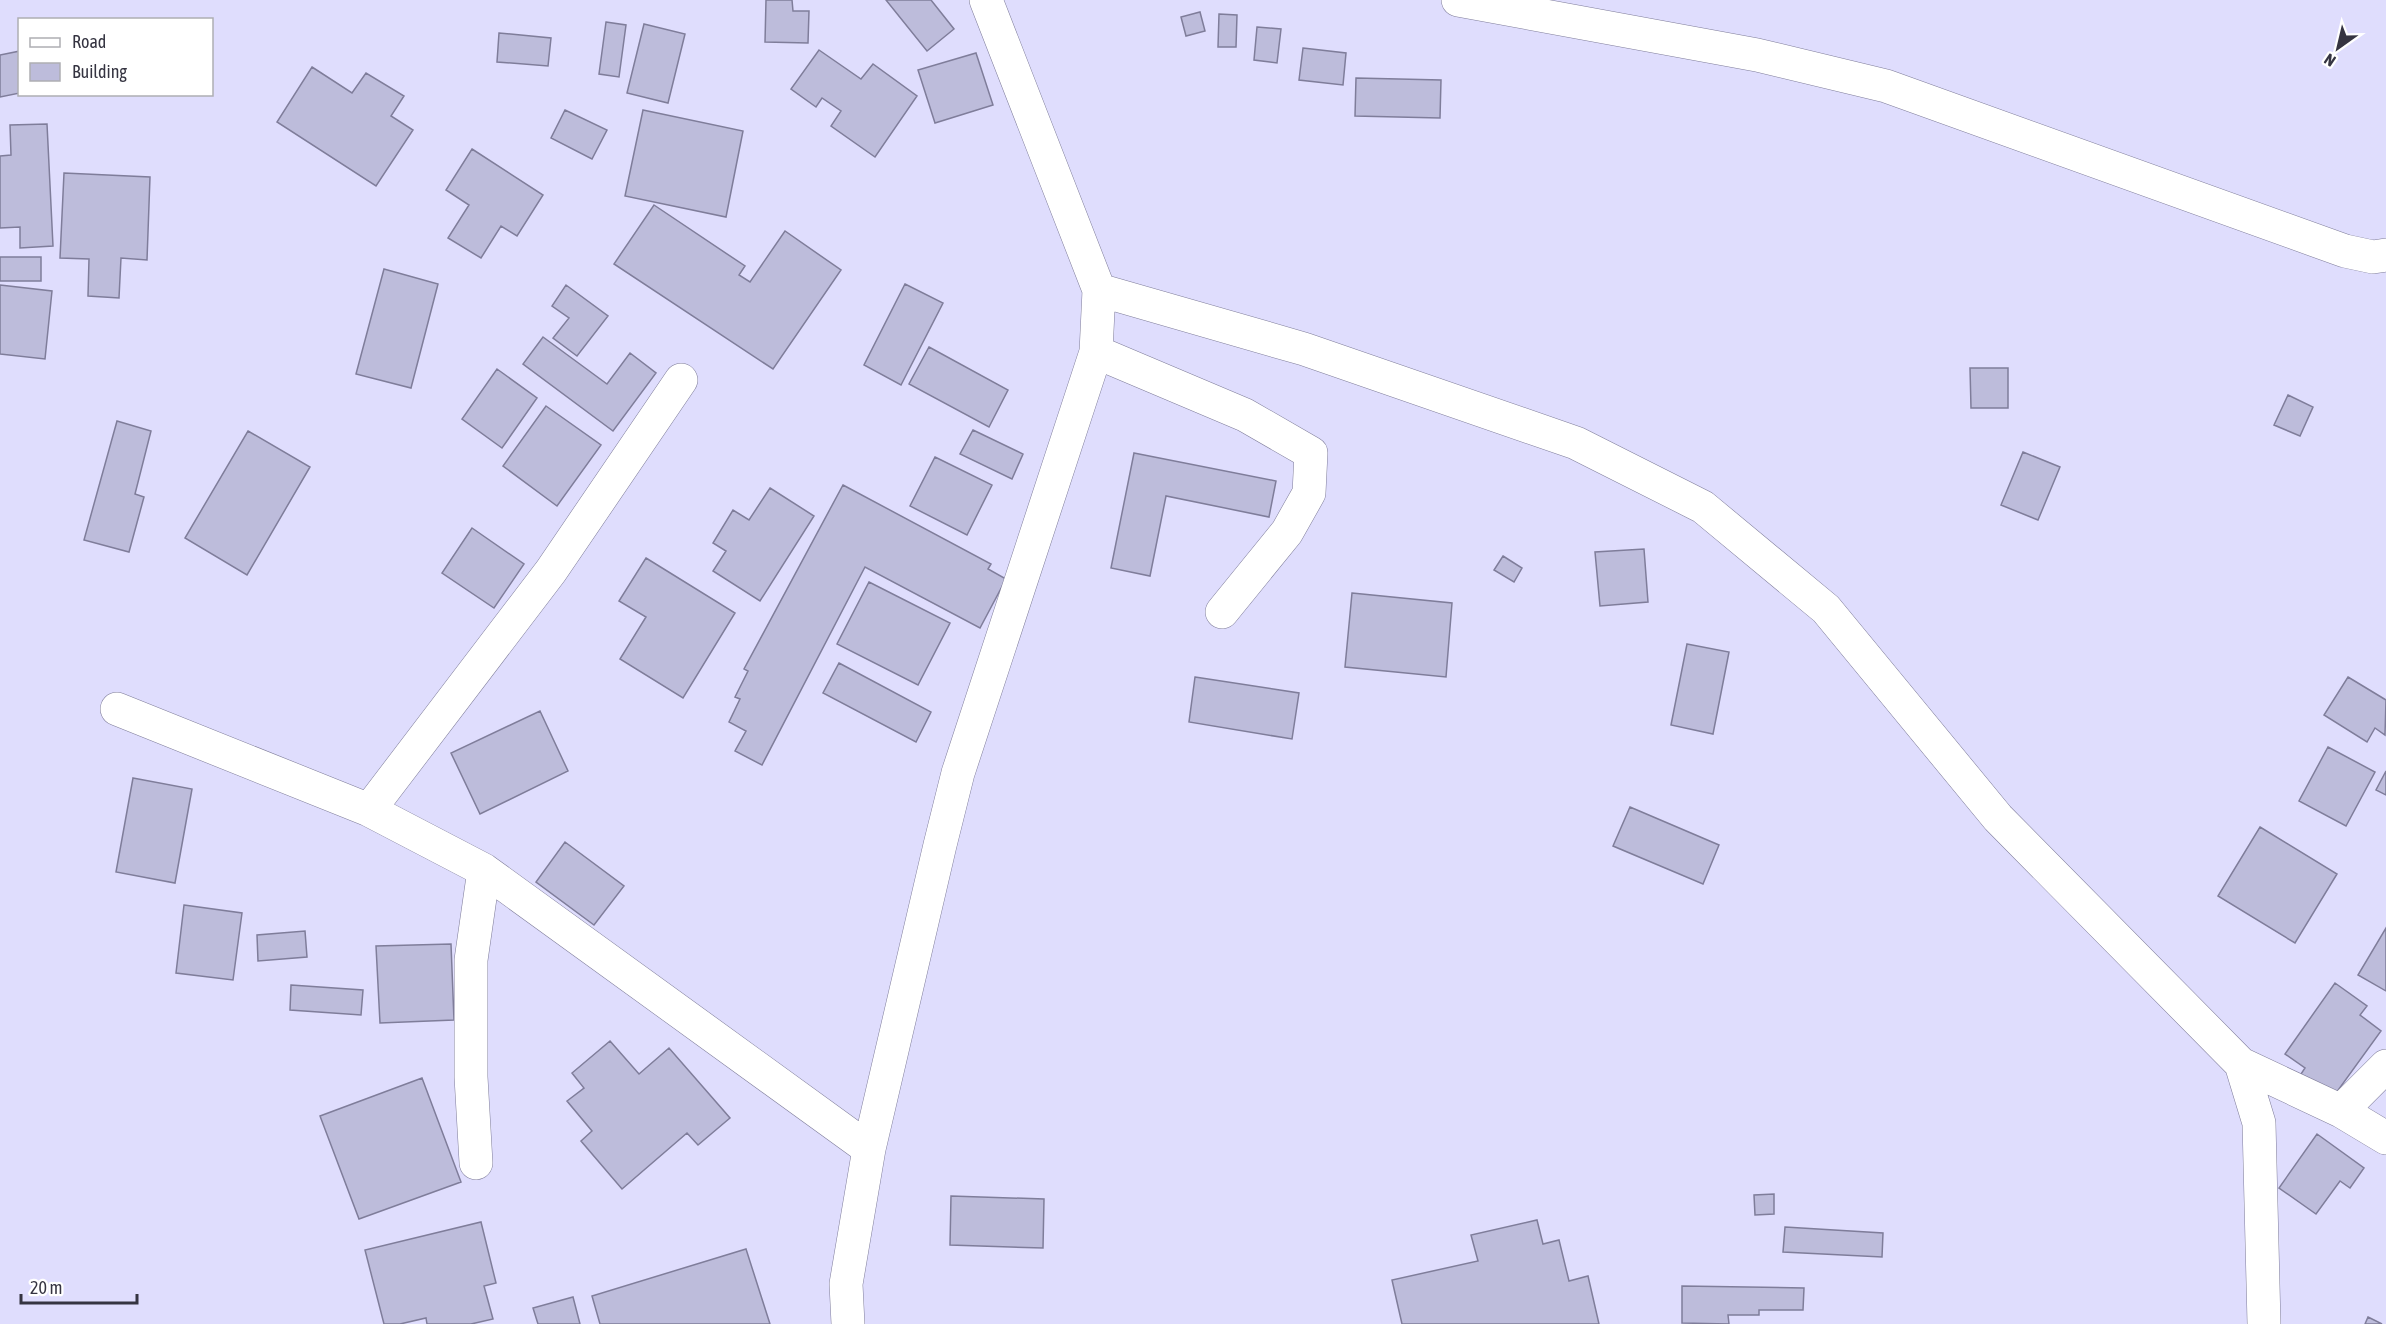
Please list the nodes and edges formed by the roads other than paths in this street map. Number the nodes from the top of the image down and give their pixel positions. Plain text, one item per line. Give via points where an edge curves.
1 (986, 0) edge
2 (1458, 0) edge
3 (2386, 255) edge
4 (1099, 290) junction
5 (1096, 352) junction
6 (681, 380) dead end
7 (1222, 612) dead end
8 (117, 709) dead end
9 (369, 810) junction
10 (484, 870) junction
11 (2241, 1064) junction
12 (2386, 1066) edge
13 (2341, 1111) junction
14 (2386, 1138) edge
15 (869, 1149) junction
16 (476, 1163) dead end
17 (848, 1324) edge
18 (2264, 1324) edge

1 - 4 street
2 - 3 street via 1757,55 1886,86 2345,251 2373,257
4 - 5 street
4 - 11 street via 1304,349 1576,443 1703,507 1826,609 1998,818
5 - 7 street via 1245,415 1311,453 1309,493 1293,522
5 - 15 street via 958,773
6 - 9 street via 551,571
8 - 9 street
9 - 10 street
10 - 15 street
10 - 16 street via 471,970
11 - 13 street
11 - 18 street via 2259,1123
12 - 13 street
13 - 14 street
15 - 17 street via 846,1284

